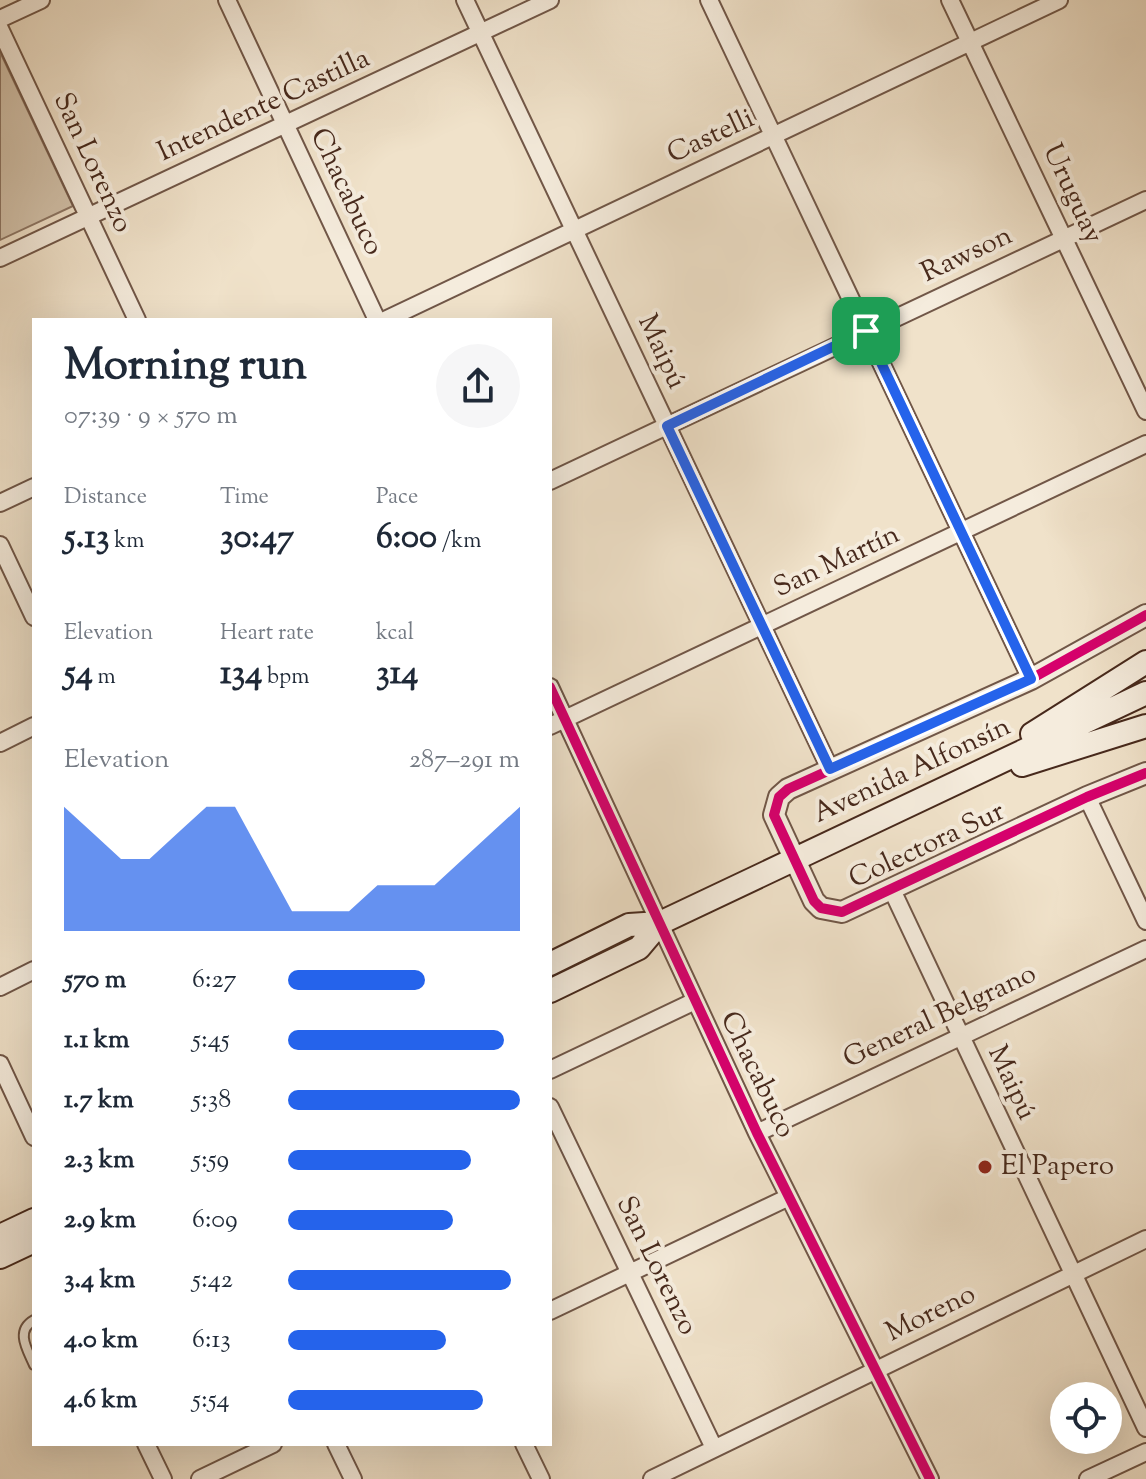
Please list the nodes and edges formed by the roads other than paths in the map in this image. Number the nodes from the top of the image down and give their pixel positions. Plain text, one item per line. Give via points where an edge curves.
1 (41, 0) edge
2 (227, 0) edge
3 (465, 0) edge
4 (550, 0) edge
5 (709, 0) edge
6 (950, 0) edge
7 (1059, 0) edge
8 (0, 19) edge
9 (0, 29) edge
10 (481, 32) junction
11 (970, 42) junction
12 (285, 124) junction
13 (773, 136) junction
14 (1146, 200) edge
15 (88, 217) junction
16 (574, 230) junction
17 (1064, 238) junction
18 (0, 258) edge
19 (136, 318) edge
20 (376, 318) edge
21 (389, 318) edge
22 (866, 331) junction
23 (1146, 411) edge
24 (667, 426) junction
25 (1146, 444) edge
26 (552, 480) edge
27 (32, 488) edge
28 (0, 503) edge
29 (961, 532) junction
30 (0, 545) edge
31 (32, 613) edge
32 (1146, 615) edge
33 (762, 626) junction
34 (1146, 662) edge
35 (1031, 679) junction
36 (1146, 693) edge
37 (552, 696) edge
38 (558, 723) edge
39 (1146, 726) edge
40 (32, 727) edge
41 (0, 743) edge
42 (830, 769) junction
43 (1146, 773) edge
44 (948, 787) junction
45 (1087, 797) junction
46 (794, 861) junction
47 (892, 890) junction
48 (1146, 921) edge
49 (660, 923) junction
50 (1146, 949) edge
51 (552, 963) edge
52 (32, 971) edge
53 (0, 987) edge
54 (552, 990) edge
55 (695, 1001) junction
56 (961, 1037) junction
57 (0, 1064) edge
58 (552, 1069) edge
59 (552, 1111) edge
60 (32, 1133) edge
61 (757, 1133) junction
62 (789, 1197) junction
63 (32, 1221) edge
64 (0, 1236) edge
65 (1146, 1239) edge
66 (32, 1242) edge
67 (0, 1257) edge
68 (630, 1273) junction
69 (1073, 1274) junction
70 (552, 1310) edge
71 (32, 1321) edge
72 (32, 1361) edge
73 (876, 1370) junction
74 (1146, 1428) edge
75 (147, 1446) edge
76 (269, 1446) edge
77 (337, 1446) edge
78 (525, 1446) edge
79 (714, 1448) junction
80 (1146, 1452) edge
81 (163, 1479) edge
82 (200, 1479) edge
83 (353, 1479) edge
84 (541, 1479) edge
85 (652, 1479) edge
86 (930, 1479) edge
87 (1088, 1479) edge

1 - 8 street
2 - 12 street, Chacabuco
3 - 10 street, Maipú
4 - 10 street, Intendente Castilla
5 - 13 street
6 - 11 street, Uruguay
7 - 11 street, Castelli
9 - 15 street, San Lorenzo
10 - 12 street, Intendente Castilla
10 - 16 street, Maipú
11 - 13 street, Castelli
11 - 17 street, Uruguay
12 - 15 street, Intendente Castilla
12 - 20 street, Chacabuco
13 - 16 street, Castelli
13 - 22 street
14 - 17 street, Rawson
15 - 18 street, Intendente Castilla
15 - 19 street, San Lorenzo
16 - 21 street, Castelli
16 - 24 street, Maipú
17 - 22 street, Rawson
17 - 23 street, Uruguay
22 - 24 street, Rawson
22 - 29 street
24 - 26 street, Rawson
24 - 33 street, Maipú
25 - 29 street, San Martín
27 - 28 street
29 - 33 street, San Martín
29 - 35 street
30 - 31 street
32 - 35 street, Colectora Sur
33 - 38 street, San Martín
33 - 42 street, Maipú
34 - 44 main road
35 - 42 street, Colectora Sur
36 - 44 main road, Avenida Alfonsín
37 - 38 street, Chacabuco
38 - 49 street, Chacabuco
39 - 44 main road
40 - 41 street
42 - 46 street, Colectora Sur via 788,789 775,805 774,815
43 - 45 street, Colectora Sur
44 - 46 main road, Avenida Alfonsín
45 - 47 street, Colectora Sur
45 - 48 street
46 - 47 street, Colectora Sur via 814,901 831,912
46 - 49 main road, Avenida Alfonsín
47 - 56 street, Maipú
49 - 51 main road, Avenida Alfonsín via 629,925
49 - 54 main road, Avenida Alfonsín via 639,948
49 - 55 street, Chacabuco
50 - 56 street, General Belgrano
52 - 53 street
55 - 58 street
55 - 61 street, Chacabuco
56 - 61 street, General Belgrano
56 - 69 street, Maipú
57 - 60 street
59 - 68 street, San Lorenzo
61 - 62 street, Chacabuco
62 - 68 street
62 - 73 street, Chacabuco
63 - 64 main road
65 - 69 street, Moreno
66 - 67 main road
68 - 70 street
68 - 79 street, San Lorenzo
69 - 73 street, Moreno
69 - 74 street, Maipú
71 - 72 lane via 23,1331
73 - 79 street, Moreno
73 - 86 street, Chacabuco
75 - 81 street
76 - 82 street
77 - 83 street
78 - 84 street
79 - 85 street, Moreno
80 - 87 street

